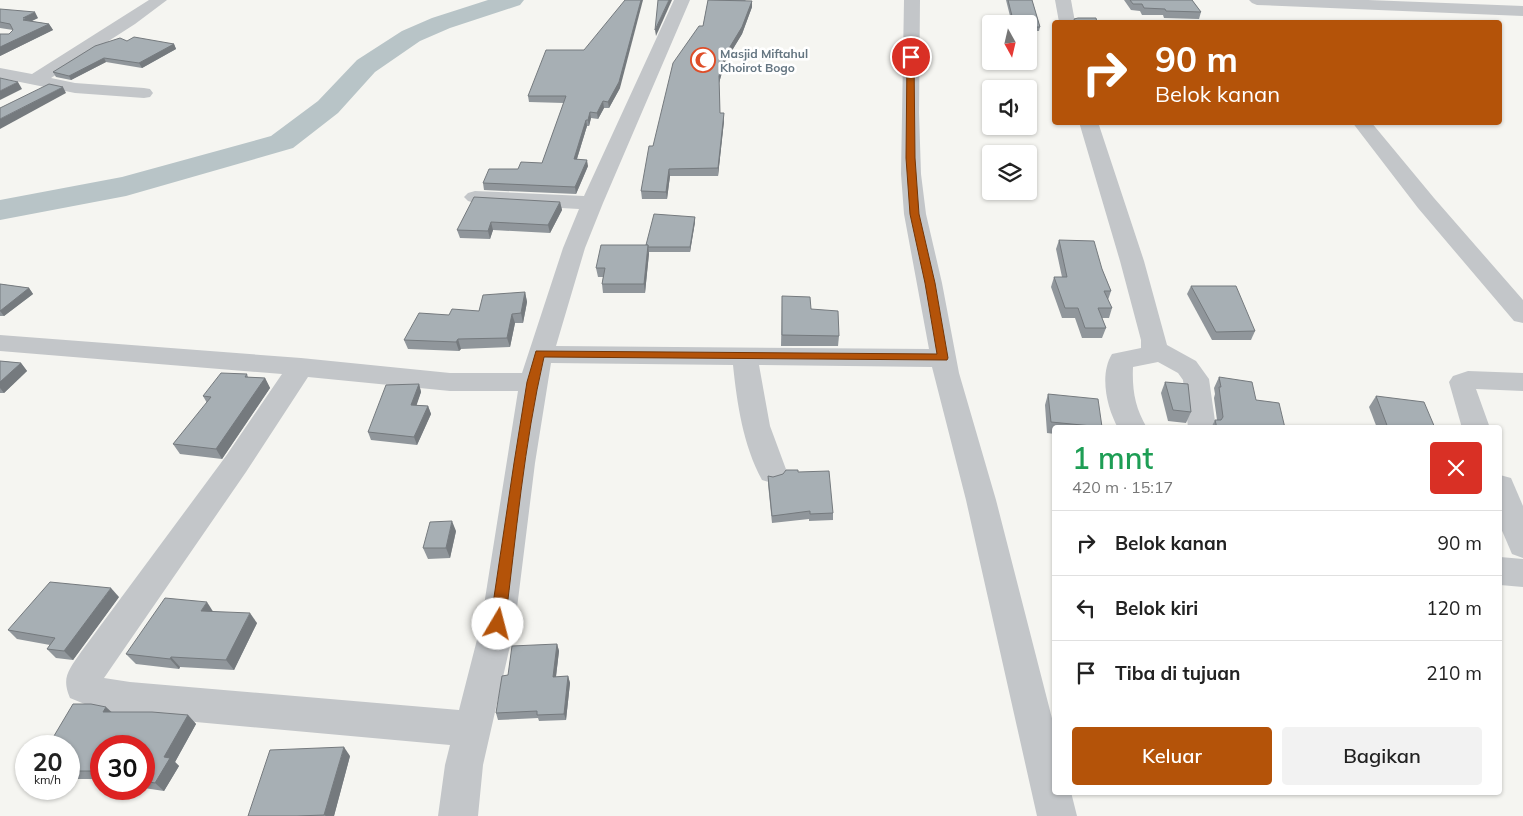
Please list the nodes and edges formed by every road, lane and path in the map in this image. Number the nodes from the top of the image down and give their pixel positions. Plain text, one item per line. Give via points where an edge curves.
1 (159, 0) edge
2 (682, 0) edge
3 (912, 0) edge
4 (1063, 0) edge
5 (1257, 0) edge
6 (1265, 0) edge
7 (1523, 11) edge
8 (1277, 15) dead end
9 (1067, 20) edge
10 (0, 73) edge
11 (43, 82) junction
12 (144, 94) dead end
13 (26, 96) edge
14 (1089, 125) edge
15 (1363, 125) edge
16 (475, 197) edge
17 (592, 203) junction
18 (1523, 315) edge
19 (0, 343) edge
20 (1155, 349) junction
21 (540, 354) junction
22 (745, 355) junction
23 (943, 358) junction
24 (301, 367) junction
25 (533, 382) junction
26 (1523, 382) edge
27 (1131, 425) edge
28 (1202, 425) edge
29 (1475, 425) edge
30 (772, 472) dead end
31 (1502, 491) edge
32 (1523, 545) edge
33 (1502, 571) edge
34 (1523, 573) edge
35 (473, 729) junction
36 (458, 816) edge
37 (1057, 816) edge

1 - 11 street
2 - 17 street
3 - 23 street via 910,114 914,206
4 - 9 street
5 - 6 street
6 - 7 street
6 - 8 street
10 - 11 street
11 - 12 street
11 - 13 street
14 - 20 street via 1132,261
15 - 18 street
16 - 17 street
17 - 21 street
19 - 24 street
20 - 27 street via 1149,356 1121,360 1119,398
20 - 28 street via 1187,367 1196,379
21 - 22 street
21 - 25 street
22 - 23 street
22 - 30 street via 756,426
23 - 37 street
24 - 25 street via 450,382
24 - 35 street via 236,464 93,662 84,678 84,686 104,695 130,699
25 - 35 street via 498,624
26 - 29 street via 1462,382
31 - 32 street
33 - 34 street
35 - 36 street via 464,765

